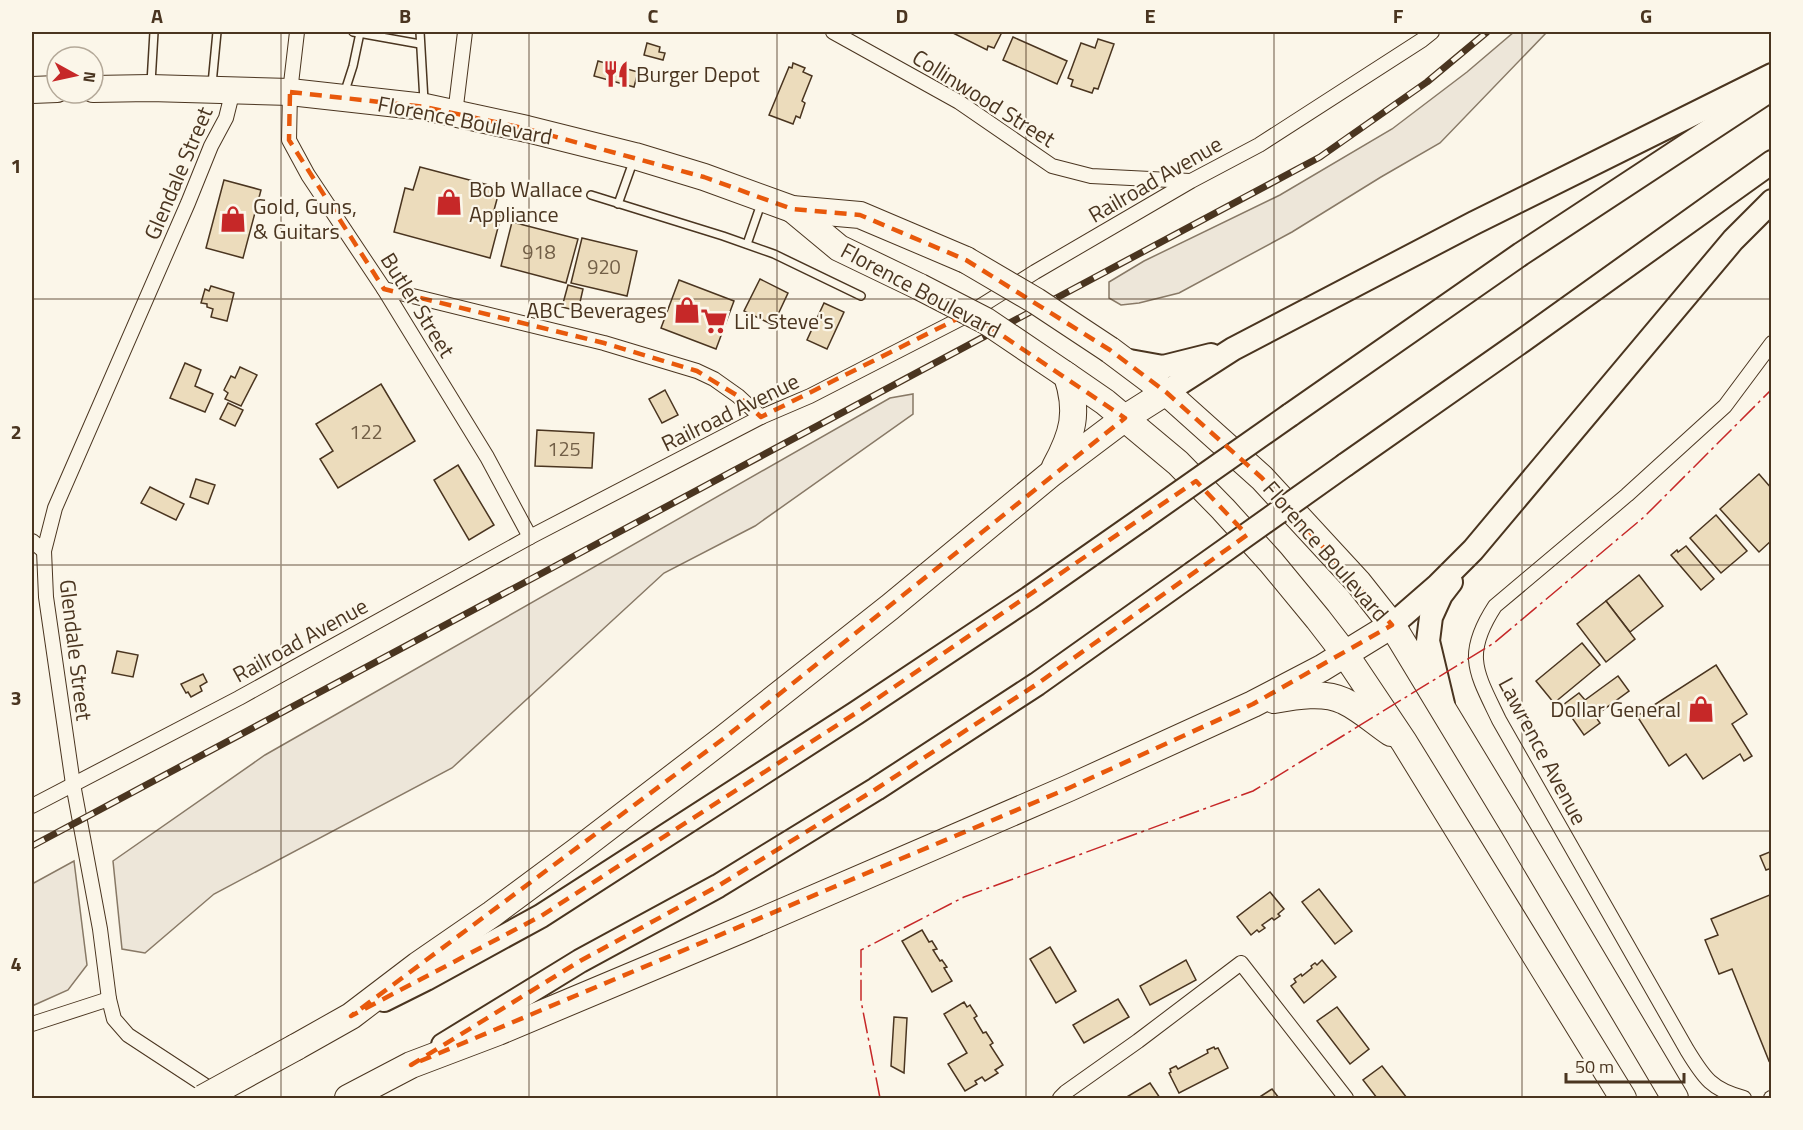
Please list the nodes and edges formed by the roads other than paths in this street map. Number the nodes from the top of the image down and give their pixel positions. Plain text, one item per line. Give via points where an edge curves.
1 (154, 32) edge
2 (217, 32) edge
3 (297, 32) edge
4 (356, 32) edge
5 (420, 32) edge
6 (461, 32) edge
7 (833, 32) edge
8 (1432, 32) edge
9 (375, 33) edge
10 (420, 44) junction
11 (1772, 75) edge
12 (105, 88) edge
13 (150, 88) junction
14 (1772, 89) edge
15 (222, 90) junction
16 (290, 92) junction
17 (342, 98) junction
18 (425, 107) junction
19 (455, 114) junction
20 (634, 156) junction
21 (1772, 162) edge
22 (1191, 181) junction
23 (591, 195) dead end
24 (764, 198) junction
25 (1772, 201) edge
26 (618, 204) junction
27 (792, 209) junction
28 (747, 244) junction
29 (384, 289) junction
30 (861, 296) dead end
31 (1772, 343) edge
32 (1233, 348) junction
33 (1117, 355) junction
34 (1065, 374) junction
35 (1166, 392) junction
36 (761, 417) junction
37 (1125, 418) junction
38 (1052, 473) junction
39 (530, 537) junction
40 (32, 542) edge
41 (1473, 550) junction
42 (44, 551) junction
43 (1392, 625) junction
44 (1345, 654) junction
45 (1253, 704) junction
46 (1446, 714) junction
47 (1404, 742) junction
48 (73, 784) junction
49 (32, 806) edge
50 (109, 999) junction
51 (351, 1016) junction
52 (32, 1024) edge
53 (411, 1065) junction
54 (356, 1094) edge
55 (203, 1098) edge
56 (224, 1098) edge
57 (1060, 1098) edge
58 (1346, 1098) edge
59 (1623, 1098) edge
60 (1675, 1098) edge
61 (1744, 1098) edge

1 - 13 lane
2 - 15 lane
3 - 16 street, Butler Street
4 - 9 lane
4 - 17 lane via 353,66
5 - 10 lane
6 - 19 street
7 - 22 street, Collinwood Street via 959,102 1052,166 1091,176
8 - 22 street, Railroad Avenue via 1310,114
9 - 10 lane
10 - 18 lane
11 - 32 main road
12 - 13 highway, Florence Boulevard
13 - 15 highway, Florence Boulevard
14 - 51 main road, bridge via 1521,254 1029,598 856,714 541,916
15 - 16 highway, Florence Boulevard
15 - 42 street, Glendale Street via 226,118 55,508
16 - 17 highway, Florence Boulevard
16 - 29 street, Butler Street via 290,140 308,175
17 - 18 highway, Florence Boulevard
18 - 19 highway, Florence Boulevard
19 - 20 highway, Florence Boulevard
20 - 24 highway, Florence Boulevard
20 - 26 lane
21 - 53 main road, bridge via 1037,684 718,886 580,961
22 - 36 street, Railroad Avenue via 960,319
23 - 26 lane
24 - 27 highway, Florence Boulevard
24 - 28 lane
25 - 41 main road via 1732,240
26 - 28 lane
27 - 33 highway, Florence Boulevard, bridge via 860,215 966,260
27 - 34 highway, Florence Boulevard, bridge via 839,248 986,321
28 - 30 lane
29 - 36 street via 604,343 687,368 714,379
29 - 39 street, Butler Street via 487,457
31 - 61 street, Lawrence Avenue via 1725,406 1495,606 1476,643 1476,664 1499,720 1687,1050 1702,1075 1721,1091
32 - 33 main road via 1163,366
32 - 35 main road
33 - 35 highway, Florence Boulevard
34 - 37 highway, Florence Boulevard
34 - 38 highway via 1073,394 1073,419 1068,443
35 - 37 highway
35 - 43 highway, Florence Boulevard via 1262,478 1358,582
36 - 39 street, Railroad Avenue
37 - 38 highway
37 - 44 highway, Florence Boulevard via 1223,509
38 - 51 highway via 723,740
39 - 48 street, Railroad Avenue via 239,698
40 - 42 street
41 - 43 main road
41 - 46 main road via 1441,595 1431,618 1428,641
42 - 48 street, Glendale Street via 46,597
43 - 44 highway
43 - 46 highway, Florence Boulevard
44 - 45 highway
44 - 47 highway, Florence Boulevard
45 - 47 highway via 1300,695 1344,700
45 - 53 highway via 912,857
46 - 60 highway, Florence Boulevard
47 - 59 highway, Florence Boulevard
48 - 49 street, Railroad Avenue
48 - 50 street, Glendale Street
50 - 52 street
50 - 56 street, Glendale Street via 114,1019 128,1035
51 - 55 highway, bridge
53 - 54 highway
57 - 58 street via 1241,963

